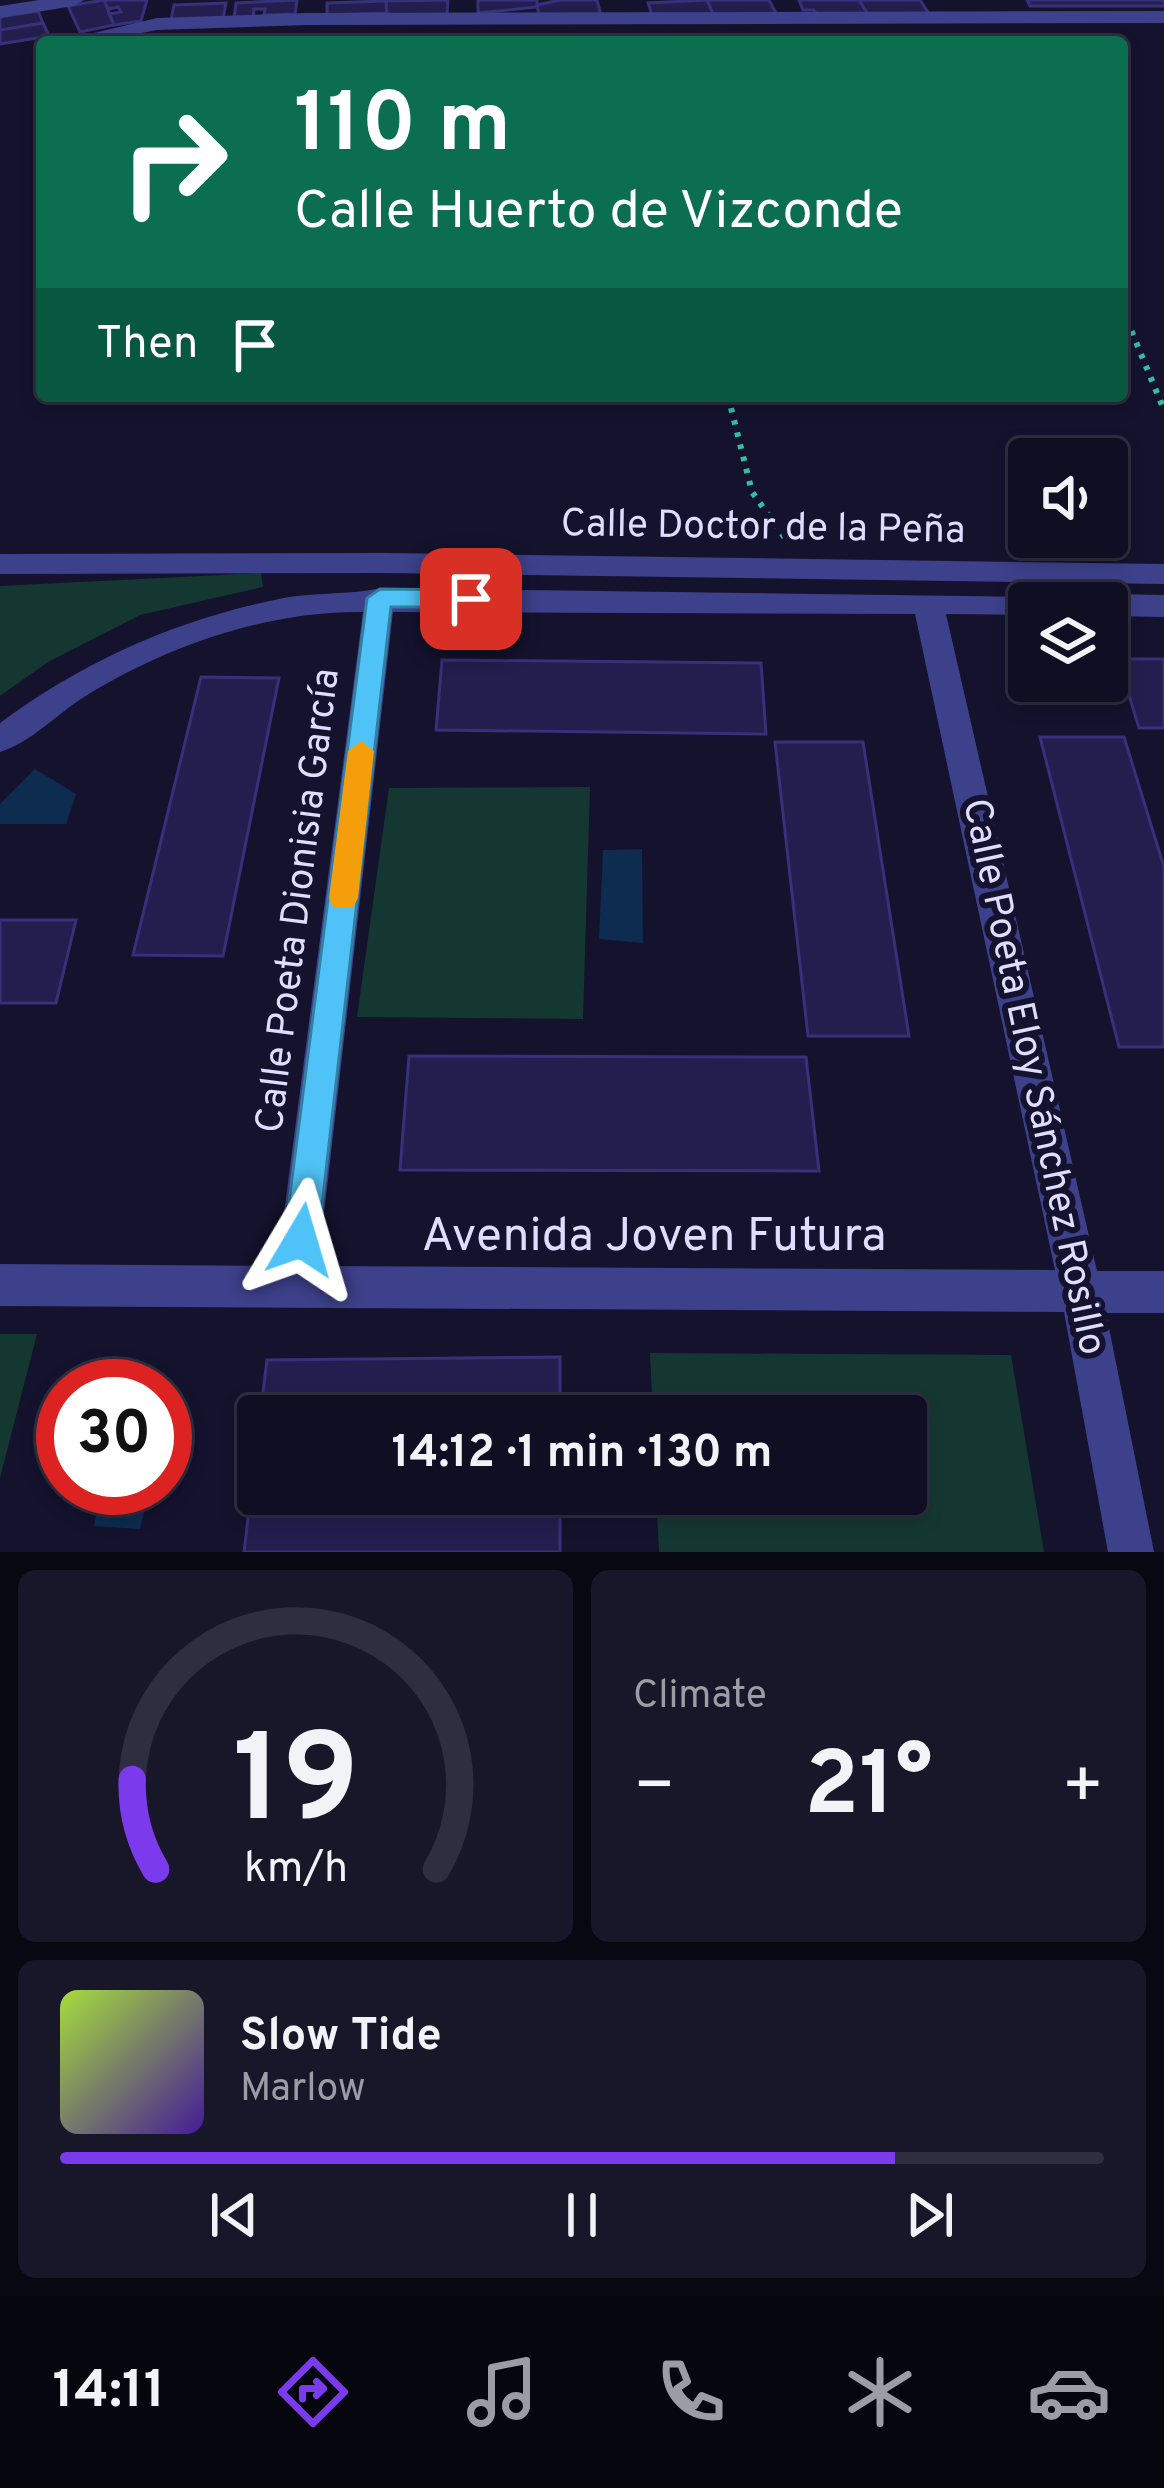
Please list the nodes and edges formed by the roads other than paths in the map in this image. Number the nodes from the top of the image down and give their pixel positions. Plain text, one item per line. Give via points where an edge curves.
1 (74, 0) edge
2 (161, 0) edge
3 (779, 0) edge
4 (931, 0) edge
5 (50, 2) edge
6 (459, 8) edge
7 (308, 10) edge
8 (623, 10) edge
9 (1010, 10) edge
10 (0, 12) edge
11 (1164, 17) edge
12 (944, 20) junction
13 (790, 21) junction
14 (157, 24) junction
15 (63, 36) edge
16 (96, 36) edge
17 (0, 564) edge
18 (1164, 574) edge
19 (380, 598) junction
20 (928, 603) junction
21 (1008, 604) edge
22 (1128, 605) edge
23 (1164, 606) edge
24 (0, 740) edge
25 (0, 1285) edge
26 (296, 1286) junction
27 (1081, 1291) junction
28 (1164, 1292) edge
29 (1131, 1552) edge

1 - 5 street
2 - 14 street
3 - 13 street
4 - 12 street
5 - 10 street
5 - 15 street
6 - 7 street
6 - 8 street
7 - 14 street
8 - 13 street
9 - 11 street
9 - 12 street
12 - 13 street
14 - 16 street
17 - 18 street, Calle Doctor de la Peña
19 - 20 street
19 - 24 street via 251,613 140,650
19 - 26 street, Calle Poeta Dionisia García
20 - 21 street
20 - 27 street, Calle Poeta Eloy Sánchez Rosillo
22 - 23 street
25 - 26 street, Avenida Joven Futura
26 - 27 street, Avenida Joven Futura
27 - 28 street, Avenida Joven Futura
27 - 29 street, Calle Poeta Eloy Sánchez Rosillo

